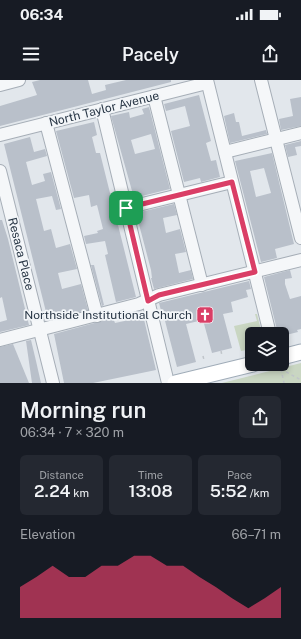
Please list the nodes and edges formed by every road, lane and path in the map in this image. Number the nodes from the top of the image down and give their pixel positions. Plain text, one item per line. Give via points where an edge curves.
1 (19, 80) edge
2 (262, 80) edge
3 (207, 82) edge
4 (0, 85) edge
5 (154, 96) junction
6 (102, 109) junction
7 (46, 123) junction
8 (301, 133) edge
9 (0, 135) edge
10 (276, 139) junction
11 (225, 152) junction
12 (0, 171) edge
13 (232, 182) junction
14 (179, 195) junction
15 (126, 208) junction
16 (301, 238) edge
17 (301, 260) edge
18 (255, 272) junction
19 (202, 285) junction
20 (148, 301) junction
21 (97, 316) junction
22 (268, 327) edge
23 (40, 330) junction
24 (0, 340) edge
25 (221, 351) dead end
26 (301, 352) edge
27 (203, 356) dead end
28 (222, 356) dead end
29 (289, 359) edge
30 (204, 360) dead end
31 (245, 366) edge
32 (289, 370) edge
33 (282, 371) edge
34 (301, 380) edge
35 (53, 383) edge
36 (168, 383) edge
37 (175, 383) edge
38 (284, 383) edge

1 - 4 street
2 - 10 street
3 - 5 street, North Taylor Avenue
3 - 11 street
5 - 6 street, North Taylor Avenue
5 - 14 street
6 - 7 street, North Taylor Avenue
6 - 15 street
7 - 9 street, North Taylor Avenue
7 - 21 street
8 - 10 street
10 - 11 street
10 - 16 street
11 - 13 street
12 - 23 street, Resaca Place
13 - 14 street
13 - 18 street
14 - 15 street
14 - 19 street
15 - 20 street
17 - 18 street
18 - 19 street
18 - 22 street
19 - 20 street via 159,295
20 - 21 street
20 - 36 street
21 - 23 street
23 - 24 street
23 - 35 street, Resaca Place
25 - 28 path
26 - 29 main road
27 - 30 path
31 - 37 main road
32 - 34 path
33 - 38 path

